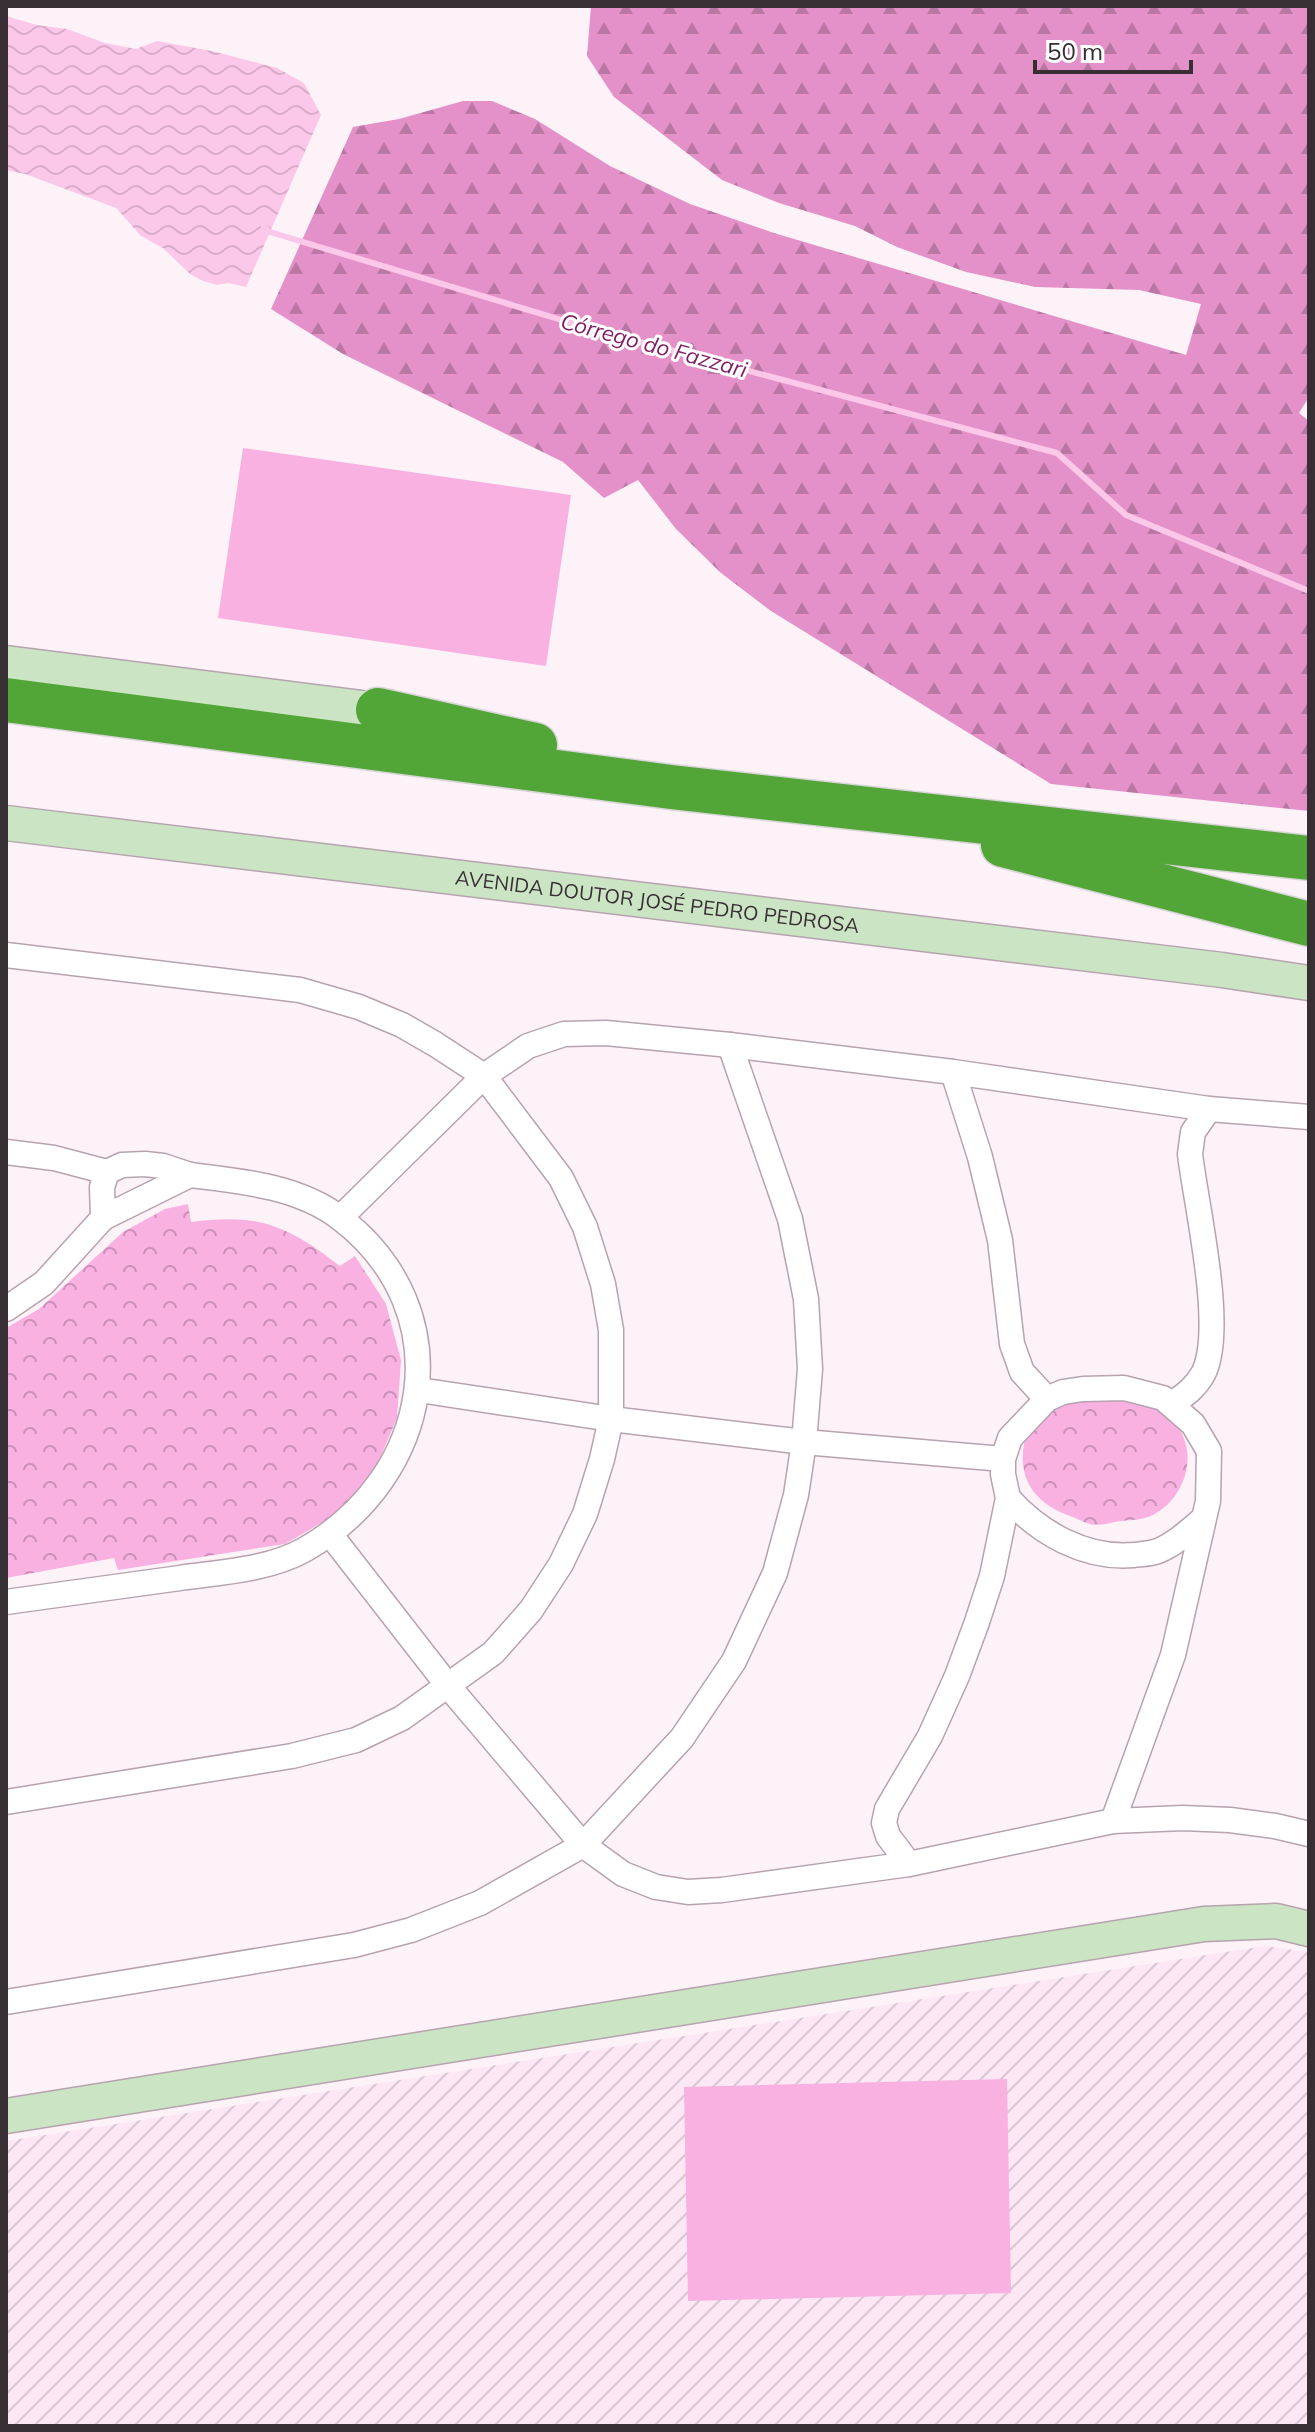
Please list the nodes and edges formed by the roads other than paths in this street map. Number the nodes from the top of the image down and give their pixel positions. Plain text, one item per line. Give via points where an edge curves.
1 (6, 663) edge
2 (6, 700) edge
3 (378, 710) joint
4 (6, 723) edge
5 (671, 787) junction
6 (6, 823) edge
7 (993, 843) junction
8 (1296, 855) edge
9 (1309, 880) edge
10 (1309, 924) edge
11 (6, 955) edge
12 (1309, 983) edge
13 (730, 1045) junction
14 (953, 1072) junction
15 (484, 1076) junction
16 (1209, 1109) junction
17 (1309, 1117) edge
18 (6, 1152) edge
19 (107, 1172) junction
20 (190, 1175) junction
21 (103, 1218) junction
22 (340, 1218) junction
23 (6, 1309) edge
24 (419, 1390) junction
25 (1047, 1399) junction
26 (1172, 1404) junction
27 (611, 1419) junction
28 (804, 1442) junction
29 (1003, 1459) junction
30 (1008, 1498) junction
31 (1203, 1519) junction
32 (330, 1534) junction
33 (6, 1602) edge
34 (449, 1687) junction
35 (6, 1802) edge
36 (1113, 1821) junction
37 (1309, 1834) edge
38 (583, 1845) junction
39 (909, 1864) junction
40 (1309, 1929) edge
41 (6, 2002) edge
42 (6, 2116) edge

1 - 3 street
2 - 5 highway
3 - 5 highway via 510,738
4 - 7 highway via 610,801
5 - 8 highway
6 - 12 street, AVENIDA DOUTOR JOSÉ PEDRO PEDROSA
7 - 9 highway
7 - 10 highway
11 - 15 street via 300,990 402,1025
13 - 14 street
13 - 15 street via 564,1034 528,1046
13 - 28 street via 790,1219 806,1299 810,1369
14 - 16 street
14 - 25 street via 1000,1240 1012,1344 1022,1372
15 - 22 street
15 - 27 street via 561,1178 585,1227 611,1330
16 - 17 street
16 - 26 street via 1193,1132 1190,1154 1211,1346 1193,1388
18 - 19 street
19 - 20 street via 145,1164
19 - 21 street
20 - 21 street
20 - 22 street via 249,1182
21 - 23 street via 44,1283
22 - 24 street via 396,1281 415,1341
24 - 27 street
24 - 32 street via 394,1461 362,1505
25 - 26 street via 1083,1389 1124,1388
25 - 29 street via 1010,1438
26 - 31 street via 1193,1424 1209,1451
27 - 28 street
27 - 34 street via 585,1514 561,1564 531,1610 493,1653
28 - 29 street
28 - 38 street via 775,1573 734,1661 682,1738
29 - 30 street
30 - 31 street via 1056,1537 1111,1557 1155,1552
30 - 39 street via 992,1576 957,1676 930,1736 887,1809 888,1836
31 - 36 street via 1173,1655
32 - 33 street via 302,1552 248,1568
32 - 34 street
34 - 35 street via 356,1740 292,1756
34 - 38 street
36 - 37 street via 1230,1820
36 - 39 street
38 - 39 street via 623,1874 688,1892
38 - 41 street via 480,1903 411,1930 354,1945
40 - 42 street via 1276,1921 1204,1924

